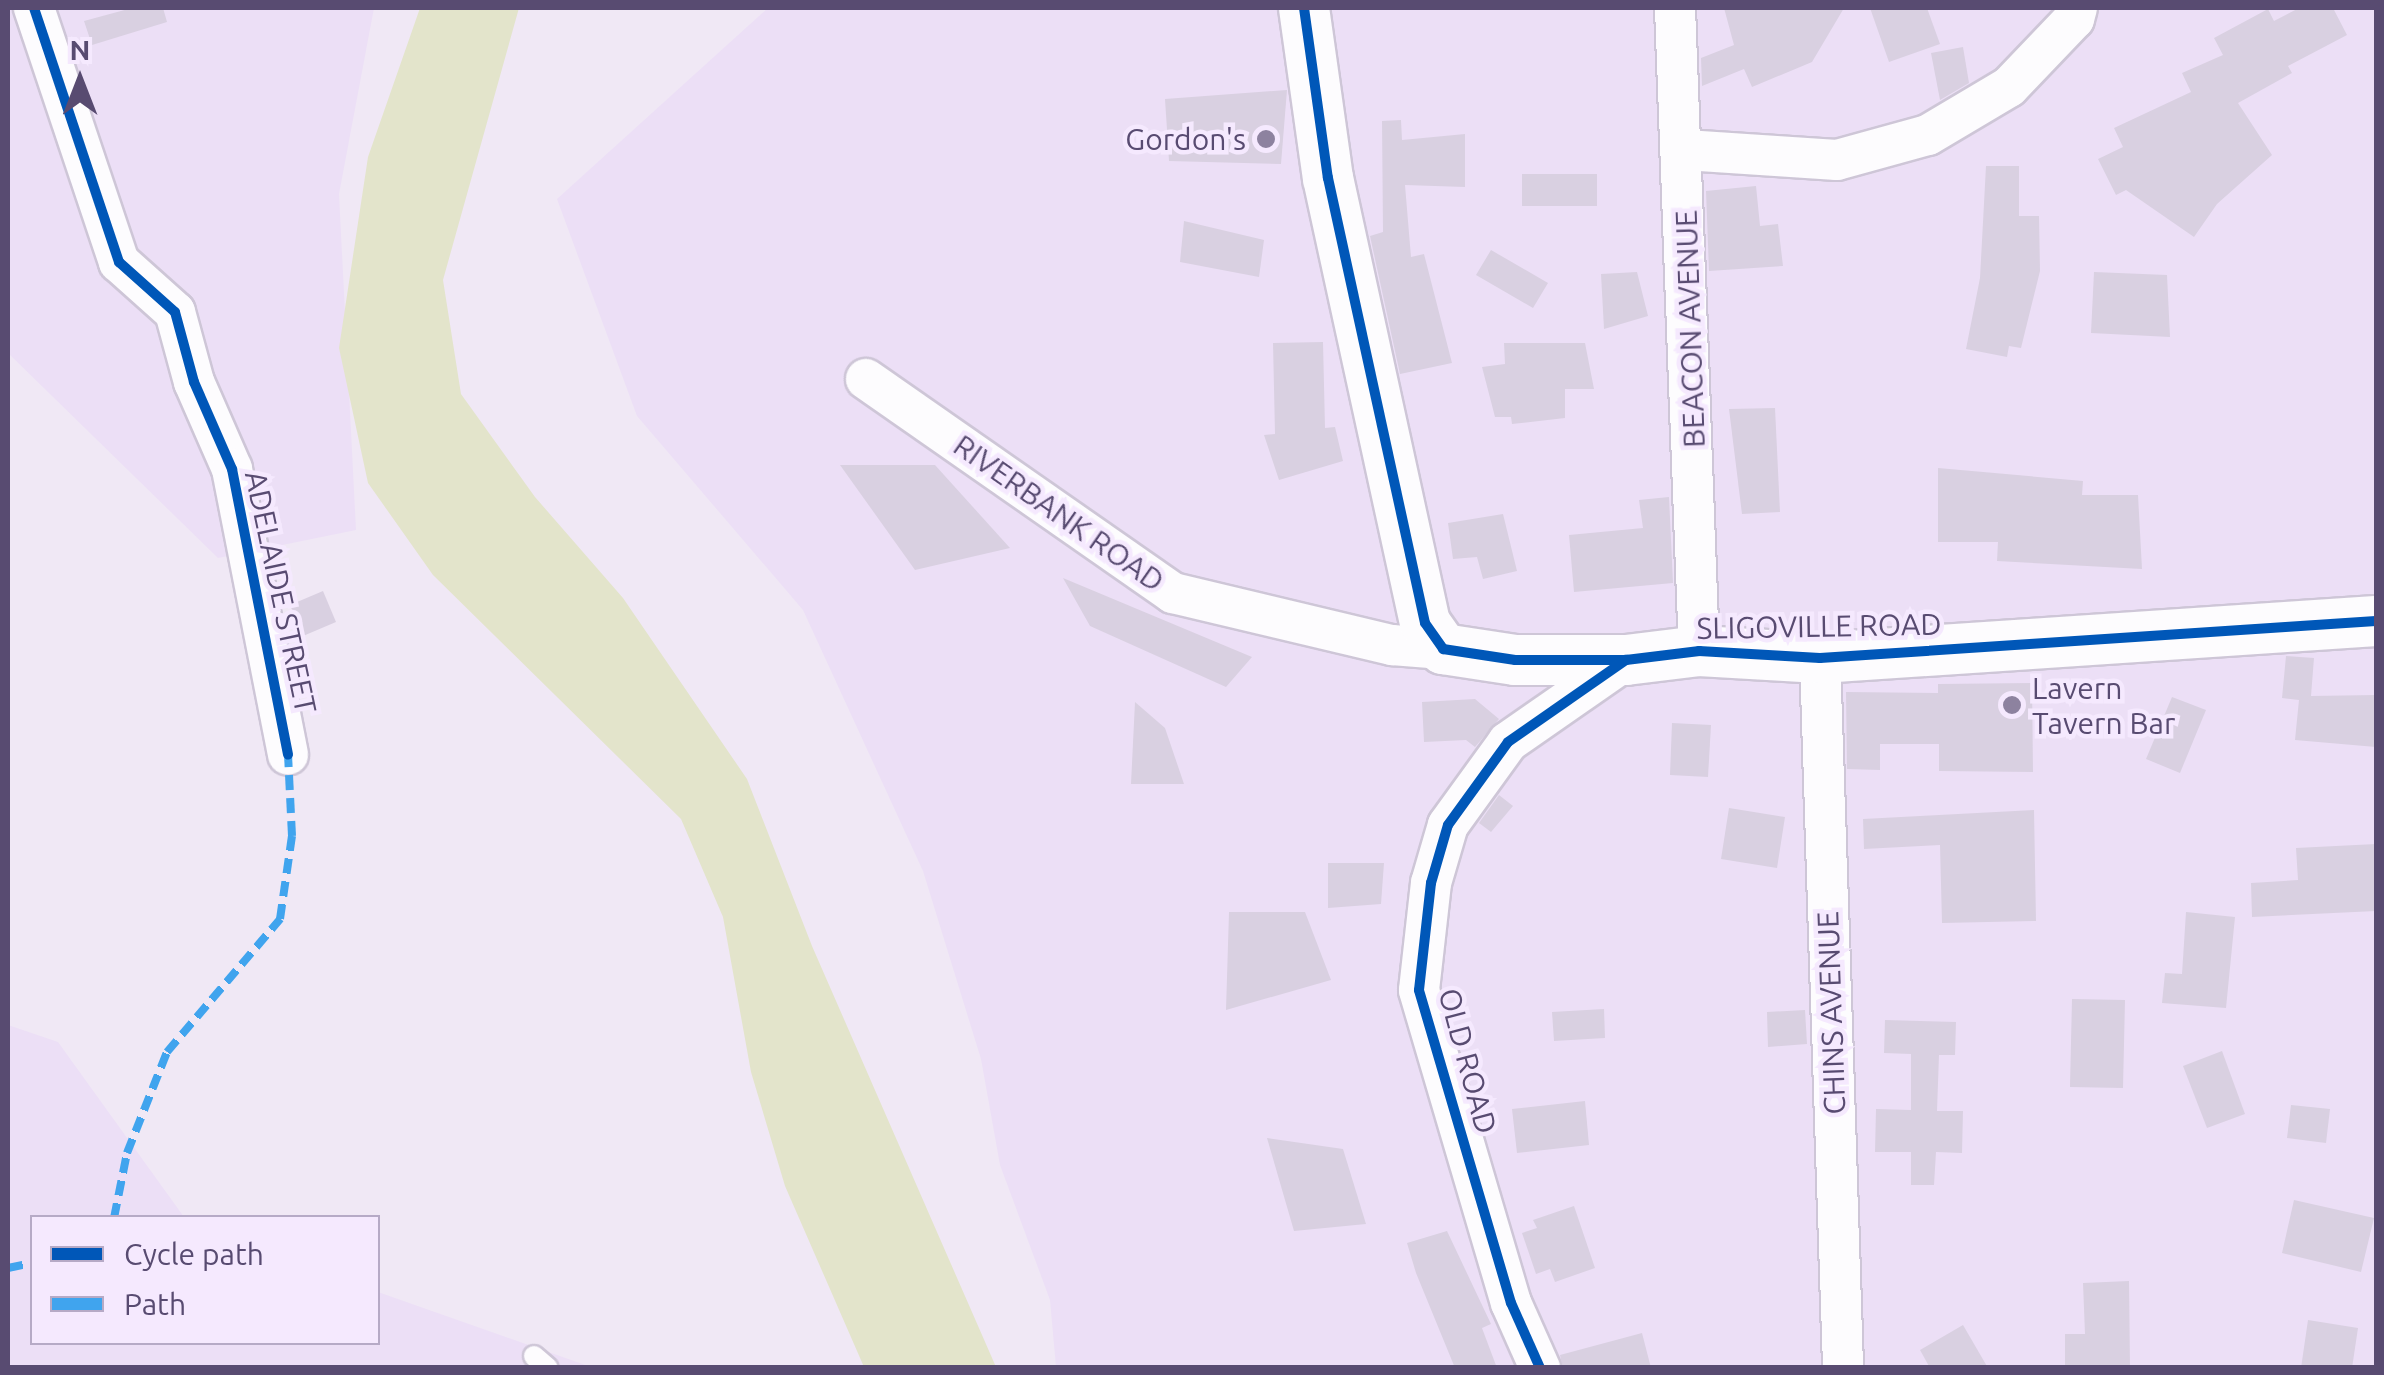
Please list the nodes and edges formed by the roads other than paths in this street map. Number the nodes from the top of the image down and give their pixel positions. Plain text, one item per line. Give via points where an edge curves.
1 (34, 8) edge
2 (1304, 8) edge
3 (1676, 8) edge
4 (2077, 8) edge
5 (1685, 150) junction
6 (866, 379) dead end
7 (2376, 621) edge
8 (1442, 649) junction
9 (1700, 651) junction
10 (1820, 658) junction
11 (1626, 660) junction
12 (288, 755) dead end
13 (1540, 1368) edge
14 (1843, 1368) edge

1 - 12 street, ADELAIDE STREET via 118,262 175,312 194,382 232,469
2 - 8 street via 1332,196 1426,623
3 - 5 street, BEACON AVENUE
4 - 5 street via 2009,87 1928,135 1837,160
5 - 9 street, BEACON AVENUE
6 - 8 street, RIVERBANK ROAD via 1173,593 1392,645
7 - 10 street, SLIGOVILLE ROAD
8 - 11 street, SLIGOVILLE ROAD via 1475,659
9 - 10 street, SLIGOVILLE ROAD
9 - 11 street, SLIGOVILLE ROAD
10 - 14 street, CHINS AVENUE
11 - 13 street, OLD ROAD via 1508,742 1448,825 1431,883 1419,990 1512,1304

